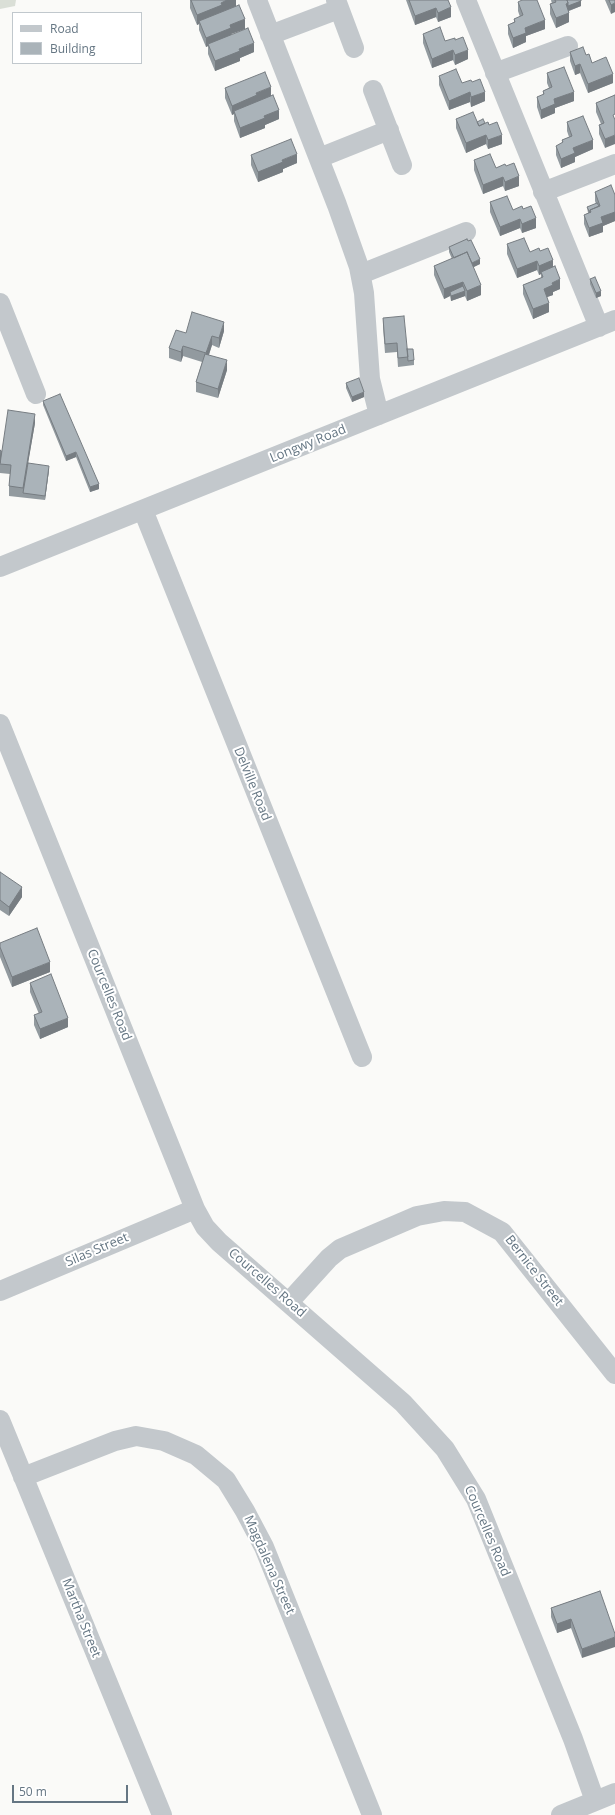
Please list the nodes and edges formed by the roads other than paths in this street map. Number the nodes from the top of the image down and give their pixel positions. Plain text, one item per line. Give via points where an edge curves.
1 (257, 0) edge
2 (466, 0) edge
3 (338, 4) edge
4 (270, 35) junction
5 (568, 46) dead end
6 (354, 48) dead end
7 (495, 73) junction
8 (373, 90) dead end
9 (389, 130) junction
10 (319, 158) junction
11 (615, 164) edge
12 (402, 165) dead end
13 (543, 192) junction
14 (466, 232) dead end
15 (360, 274) junction
16 (0, 303) edge
17 (607, 323) edge
18 (36, 394) dead end
19 (379, 415) junction
20 (142, 510) junction
21 (0, 567) edge
22 (0, 724) edge
23 (362, 1057) dead end
24 (195, 1209) junction
25 (0, 1291) edge
26 (289, 1302) junction
27 (615, 1374) edge
28 (0, 1420) edge
29 (23, 1478) junction
30 (615, 1793) edge
31 (595, 1801) junction
32 (162, 1815) edge
33 (372, 1815) edge
34 (561, 1815) edge

1 - 4 street
2 - 7 street
3 - 4 street
3 - 6 street
4 - 10 street
5 - 7 street
7 - 13 street
8 - 9 street
9 - 10 street
9 - 12 street
10 - 15 street via 338,205
11 - 13 street
13 - 17 street
14 - 15 street
15 - 19 street via 364,293 370,379
16 - 18 street
17 - 19 street, Longwy Road
19 - 20 street, Longwy Road
20 - 21 street, Longwy Road
20 - 23 street, Delville Road
22 - 24 street, Courcelles Road
24 - 25 street, Silas Street
24 - 26 street, Courcelles Road via 205,1227 218,1242
26 - 27 street, Bernice Street via 340,1249 417,1216 444,1211 465,1212 502,1232
26 - 31 street, Courcelles Road via 403,1403 445,1449 462,1475 476,1499 573,1739
28 - 29 street, Martha Street
29 - 32 street, Martha Street
29 - 33 street, Magdalena Street via 115,1441 136,1436 164,1441 196,1455 226,1480 264,1547
30 - 31 street
31 - 34 street

